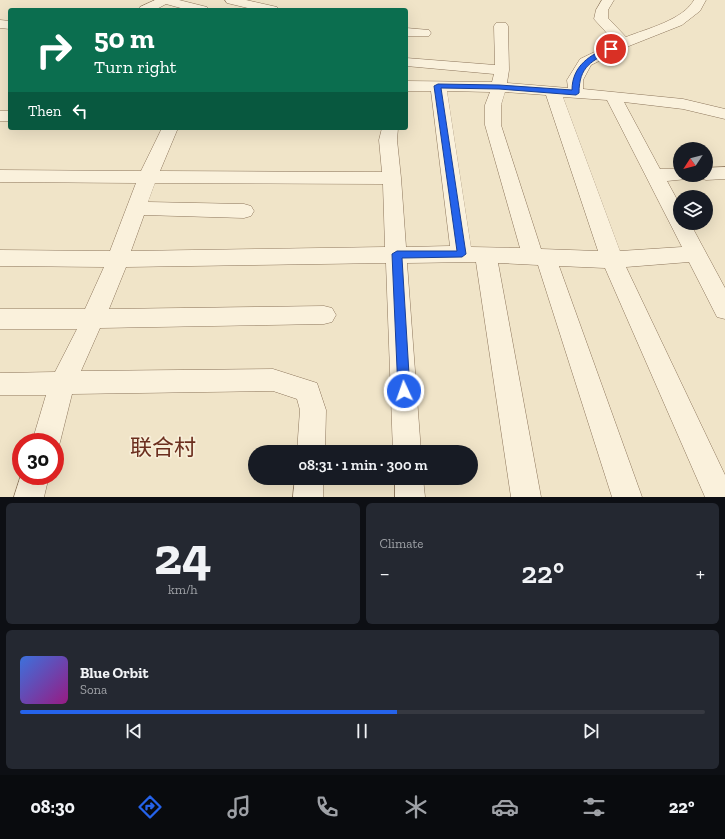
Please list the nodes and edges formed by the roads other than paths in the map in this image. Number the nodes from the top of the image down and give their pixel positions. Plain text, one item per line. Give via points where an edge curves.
1 (165, 0) edge
2 (231, 0) edge
3 (608, 0) edge
4 (700, 0) edge
5 (149, 8) edge
6 (195, 8) edge
7 (264, 8) edge
8 (501, 26) dead end
9 (408, 32) edge
10 (424, 33) dead end
11 (624, 43) junction
12 (408, 62) edge
13 (502, 70) junction
14 (408, 86) edge
15 (438, 86) junction
16 (499, 87) junction
17 (553, 92) junction
18 (576, 93) junction
19 (613, 96) junction
20 (725, 114) edge
21 (169, 130) edge
22 (390, 130) edge
23 (725, 173) edge
24 (713, 174) edge
25 (654, 175) junction
26 (673, 175) edge
27 (0, 176) edge
28 (148, 176) junction
29 (392, 178) junction
30 (137, 208) junction
31 (244, 211) dead end
32 (397, 254) junction
33 (462, 254) junction
34 (695, 254) junction
35 (486, 255) junction
36 (0, 258) edge
37 (539, 258) junction
38 (118, 259) junction
39 (612, 260) junction
40 (725, 310) edge
41 (324, 315) dead end
42 (0, 319) edge
43 (93, 319) junction
44 (0, 384) edge
45 (62, 384) junction
46 (48, 433) edge
47 (310, 445) edge
48 (407, 445) edge
49 (32, 485) edge
50 (309, 485) edge
51 (409, 485) edge
52 (29, 497) edge
53 (308, 497) edge
54 (410, 497) edge
55 (526, 497) edge
56 (627, 497) edge
57 (720, 497) edge

1 - 5 street
1 - 6 street
2 - 7 street
3 - 11 street via 602,10 601,19
4 - 11 street via 696,8 677,22
8 - 13 street
9 - 10 street
11 - 18 street via 585,62 576,80
12 - 13 street
13 - 16 street
14 - 15 street
15 - 16 street
15 - 33 street
16 - 17 street
16 - 37 street via 493,105 493,125
17 - 18 street
17 - 39 street
18 - 19 street
19 - 20 street via 684,104
19 - 25 street
21 - 28 street
22 - 29 street via 388,140
23 - 24 street
25 - 26 street
25 - 34 street
27 - 28 street
28 - 29 street
28 - 30 street
29 - 32 street
30 - 31 street
30 - 38 street
32 - 33 street
32 - 38 street
32 - 48 street
33 - 35 street
34 - 39 street
34 - 40 street
35 - 37 street
35 - 55 street
36 - 38 street
37 - 39 street
37 - 56 street
38 - 43 street
39 - 57 street
41 - 43 street
42 - 43 street
43 - 45 street
44 - 45 street
45 - 46 street
45 - 47 street via 273,380 308,391 313,410
49 - 52 street
50 - 53 street
51 - 54 street

